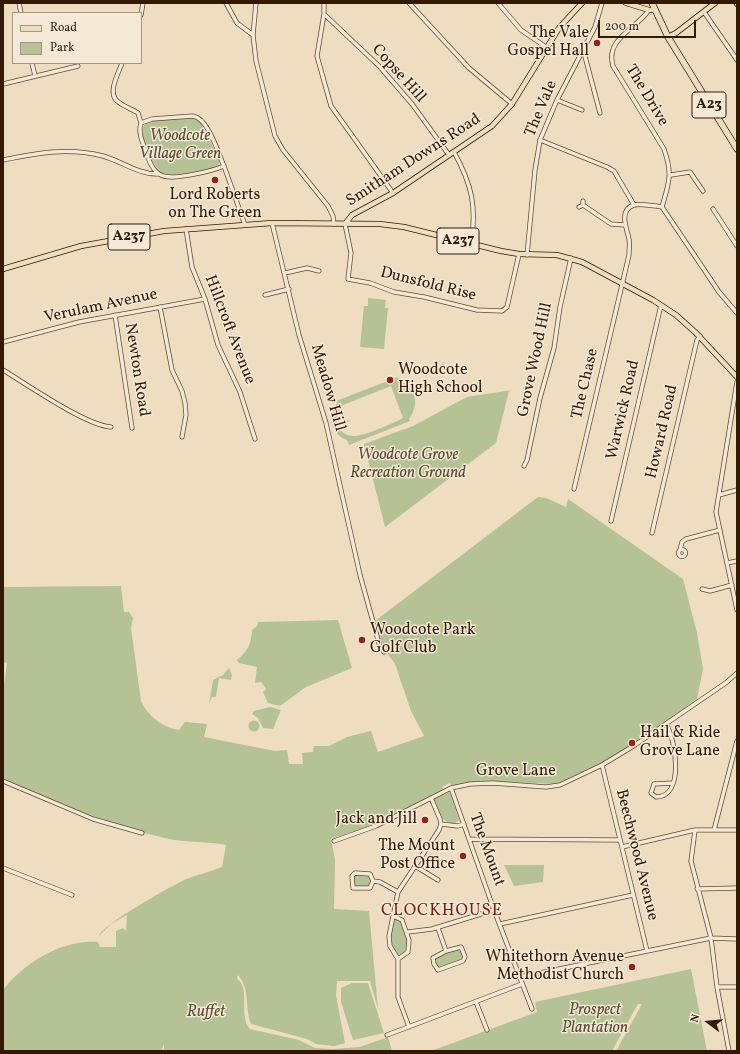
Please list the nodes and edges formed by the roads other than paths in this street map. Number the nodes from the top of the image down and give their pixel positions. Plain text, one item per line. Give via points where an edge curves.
1 (226, 3) edge
2 (256, 3) edge
3 (324, 3) edge
4 (408, 3) edge
5 (498, 3) edge
6 (582, 3) edge
7 (602, 3) edge
8 (626, 3) edge
9 (652, 3) edge
10 (715, 3) edge
11 (652, 10) junction
12 (704, 12) junction
13 (324, 14) junction
14 (253, 35) junction
15 (668, 37) junction
16 (546, 47) junction
17 (583, 49) junction
18 (737, 60) edge
19 (32, 64) edge
20 (122, 64) edge
21 (78, 66) dead end
22 (35, 76) junction
23 (3, 84) edge
24 (557, 100) junction
25 (512, 104) junction
26 (582, 110) dead end
27 (600, 113) dead end
28 (142, 123) junction
29 (540, 140) junction
30 (737, 149) edge
31 (454, 152) junction
32 (449, 155) junction
33 (3, 160) edge
34 (224, 166) junction
35 (158, 174) junction
36 (670, 175) junction
37 (703, 191) dead end
38 (393, 193) junction
39 (583, 201) dead end
40 (634, 205) junction
41 (662, 207) junction
42 (713, 209) dead end
43 (272, 223) junction
44 (334, 224) junction
45 (345, 224) junction
46 (245, 225) junction
47 (625, 225) junction
48 (186, 229) junction
49 (471, 244) junction
50 (737, 246) edge
51 (519, 254) junction
52 (527, 255) junction
53 (571, 258) junction
54 (3, 269) edge
55 (320, 271) dead end
56 (286, 273) junction
57 (621, 283) junction
58 (289, 289) junction
59 (265, 295) dead end
60 (205, 299) junction
61 (661, 305) junction
62 (160, 307) junction
63 (737, 313) edge
64 (115, 315) junction
65 (700, 336) junction
66 (3, 342) edge
67 (3, 370) edge
68 (737, 377) edge
69 (737, 382) edge
70 (111, 427) dead end
71 (132, 428) dead end
72 (182, 437) dead end
73 (255, 439) dead end
74 (524, 466) dead end
75 (574, 489) dead end
76 (737, 490) edge
77 (718, 495) junction
78 (610, 521) dead end
79 (720, 530) junction
80 (652, 533) dead end
81 (680, 550) dead end
82 (737, 561) edge
83 (727, 563) junction
84 (732, 585) junction
85 (702, 589) dead end
86 (737, 610) edge
87 (384, 652) dead end
88 (737, 673) edge
89 (666, 724) junction
90 (737, 741) edge
91 (602, 765) junction
92 (3, 781) edge
93 (673, 783) junction
94 (451, 788) junction
95 (431, 798) junction
96 (440, 824) junction
97 (464, 824) junction
98 (695, 830) junction
99 (714, 830) junction
100 (737, 830) edge
101 (142, 833) dead end
102 (469, 839) junction
103 (619, 840) junction
104 (334, 841) dead end
105 (622, 847) junction
106 (415, 866) junction
107 (3, 868) edge
108 (438, 880) dead end
109 (373, 881) junction
110 (737, 888) edge
111 (697, 889) junction
112 (398, 892) junction
113 (72, 895) dead end
114 (633, 895) junction
115 (494, 910) junction
116 (393, 916) junction
117 (500, 924) junction
118 (438, 928) junction
119 (408, 932) junction
120 (711, 938) junction
121 (737, 939) edge
122 (446, 951) junction
123 (647, 951) junction
124 (398, 959) junction
125 (520, 976) junction
126 (522, 984) junction
127 (717, 986) junction
128 (737, 987) edge
129 (476, 1002) junction
130 (532, 1009) dead end
131 (410, 1027) junction
132 (487, 1030) dead end
133 (387, 1035) dead end
134 (729, 1051) edge

1 - 14 street via 237,23
2 - 14 street
3 - 13 street
4 - 25 street via 469,68
5 - 16 street via 521,30
6 - 16 main road, Smitham Downs Road via 558,28
7 - 17 street, The Vale via 595,26
8 - 11 main road
9 - 11 highway, A23
10 - 12 main road
11 - 15 highway, A23
11 - 36 street, The Drive via 618,41 612,49 611,58 664,149
12 - 15 main road
12 - 18 street
13 - 32 street, Copse Hill via 380,67 412,104
13 - 38 street via 317,56 332,106
14 - 44 street via 256,61 275,136 283,150 328,206
15 - 30 highway, A23
16 - 25 main road, Smitham Downs Road
17 - 24 street, The Vale
17 - 27 street
19 - 22 street
20 - 28 street via 114,84 114,95 116,100 138,113
21 - 22 street
22 - 23 street
24 - 26 street
24 - 29 street, The Vale
25 - 31 main road, Smitham Downs Road via 492,126
28 - 34 street via 152,119 198,117 206,126
28 - 35 street via 140,133 148,157
29 - 40 street via 614,171
29 - 52 street, The Vale
31 - 32 main road, Smitham Downs Road
31 - 49 street via 468,181 472,197 474,211
32 - 38 main road, Smitham Downs Road
33 - 35 street via 51,151 76,150 104,156
34 - 35 street via 176,177
34 - 46 street
36 - 37 street via 690,172
36 - 41 street, The Drive
38 - 45 main road, Smitham Downs Road via 352,215
39 - 47 street via 581,206 611,224
40 - 41 street
40 - 47 street via 625,214
41 - 63 street via 719,292
42 - 50 street
43 - 44 main road, A237
43 - 46 main road, A237
43 - 56 street, Meadow Hill
44 - 45 main road, A237
45 - 49 main road, A237 via 404,227
45 - 51 street, Dunsfold Rise via 351,253 348,278 394,292 469,308 505,310
46 - 48 main road, A237
47 - 57 street, The Chase via 629,255
48 - 54 main road, A237 via 81,246
48 - 60 street, Hillcroft Avenue via 190,262
49 - 51 main road, A237
51 - 52 main road, A237
52 - 53 main road, A237 via 557,255
53 - 57 main road, A237
53 - 74 street, Grove Wood Hill via 554,348
55 - 56 street via 307,268
56 - 58 street, Meadow Hill
57 - 61 main road, A237
57 - 75 street, The Chase
58 - 59 street
58 - 87 street, Meadow Hill via 302,345 326,424 360,575 380,647
60 - 62 street, Verulam Avenue
60 - 73 street, Hillcroft Avenue via 218,345 240,392
61 - 65 main road, A237
61 - 78 street, Warwick Road
62 - 64 street, Verulam Avenue
62 - 72 street via 172,370 185,403 186,415
64 - 66 street, Verulam Avenue
64 - 71 street, Newton Road
65 - 68 main road, A237
65 - 80 street, Howard Road
67 - 70 street via 87,419
69 - 77 street
76 - 77 street
77 - 79 street via 716,512
79 - 81 street via 686,539 682,542
79 - 83 street
82 - 83 street
83 - 84 street
84 - 85 street via 710,591
84 - 86 street
88 - 89 street, Grove Lane
89 - 91 street, Grove Lane
89 - 93 street via 671,733 676,761
90 - 99 street
91 - 94 street, Grove Lane via 554,787 493,783
91 - 103 street, Beechwood Avenue
92 - 101 street via 93,819
93 - 93 street via 666,795 656,797 651,792 654,784
94 - 95 street, Grove Lane
94 - 97 street, The Mount
95 - 96 street
95 - 104 street, Grove Lane via 376,826
96 - 97 street
96 - 106 street via 439,830
97 - 102 street, The Mount
98 - 99 street
98 - 105 street
98 - 111 street via 690,862
99 - 100 street
102 - 103 street
102 - 115 street, The Mount
103 - 105 street, Beechwood Avenue
105 - 114 street, Beechwood Avenue
106 - 108 street
106 - 112 street
107 - 113 street
109 - 109 street via 370,888 356,889 352,886 352,876 355,873 368,873
109 - 112 street
110 - 111 street
111 - 120 street
112 - 116 street
114 - 117 street
114 - 123 street, Beechwood Avenue
115 - 117 street, The Mount
115 - 118 street
116 - 119 street via 402,920
116 - 124 street via 390,946
117 - 125 street, The Mount
118 - 119 street
118 - 122 street
119 - 124 street via 408,952
120 - 121 street
120 - 123 street
120 - 127 street
122 - 122 street via 461,947 465,959 438,970 433,958
123 - 125 street
124 - 131 street via 398,997
125 - 126 street, The Mount
126 - 129 street
126 - 130 street, The Mount
127 - 128 street
127 - 134 street
129 - 131 street
129 - 132 street
131 - 133 street

